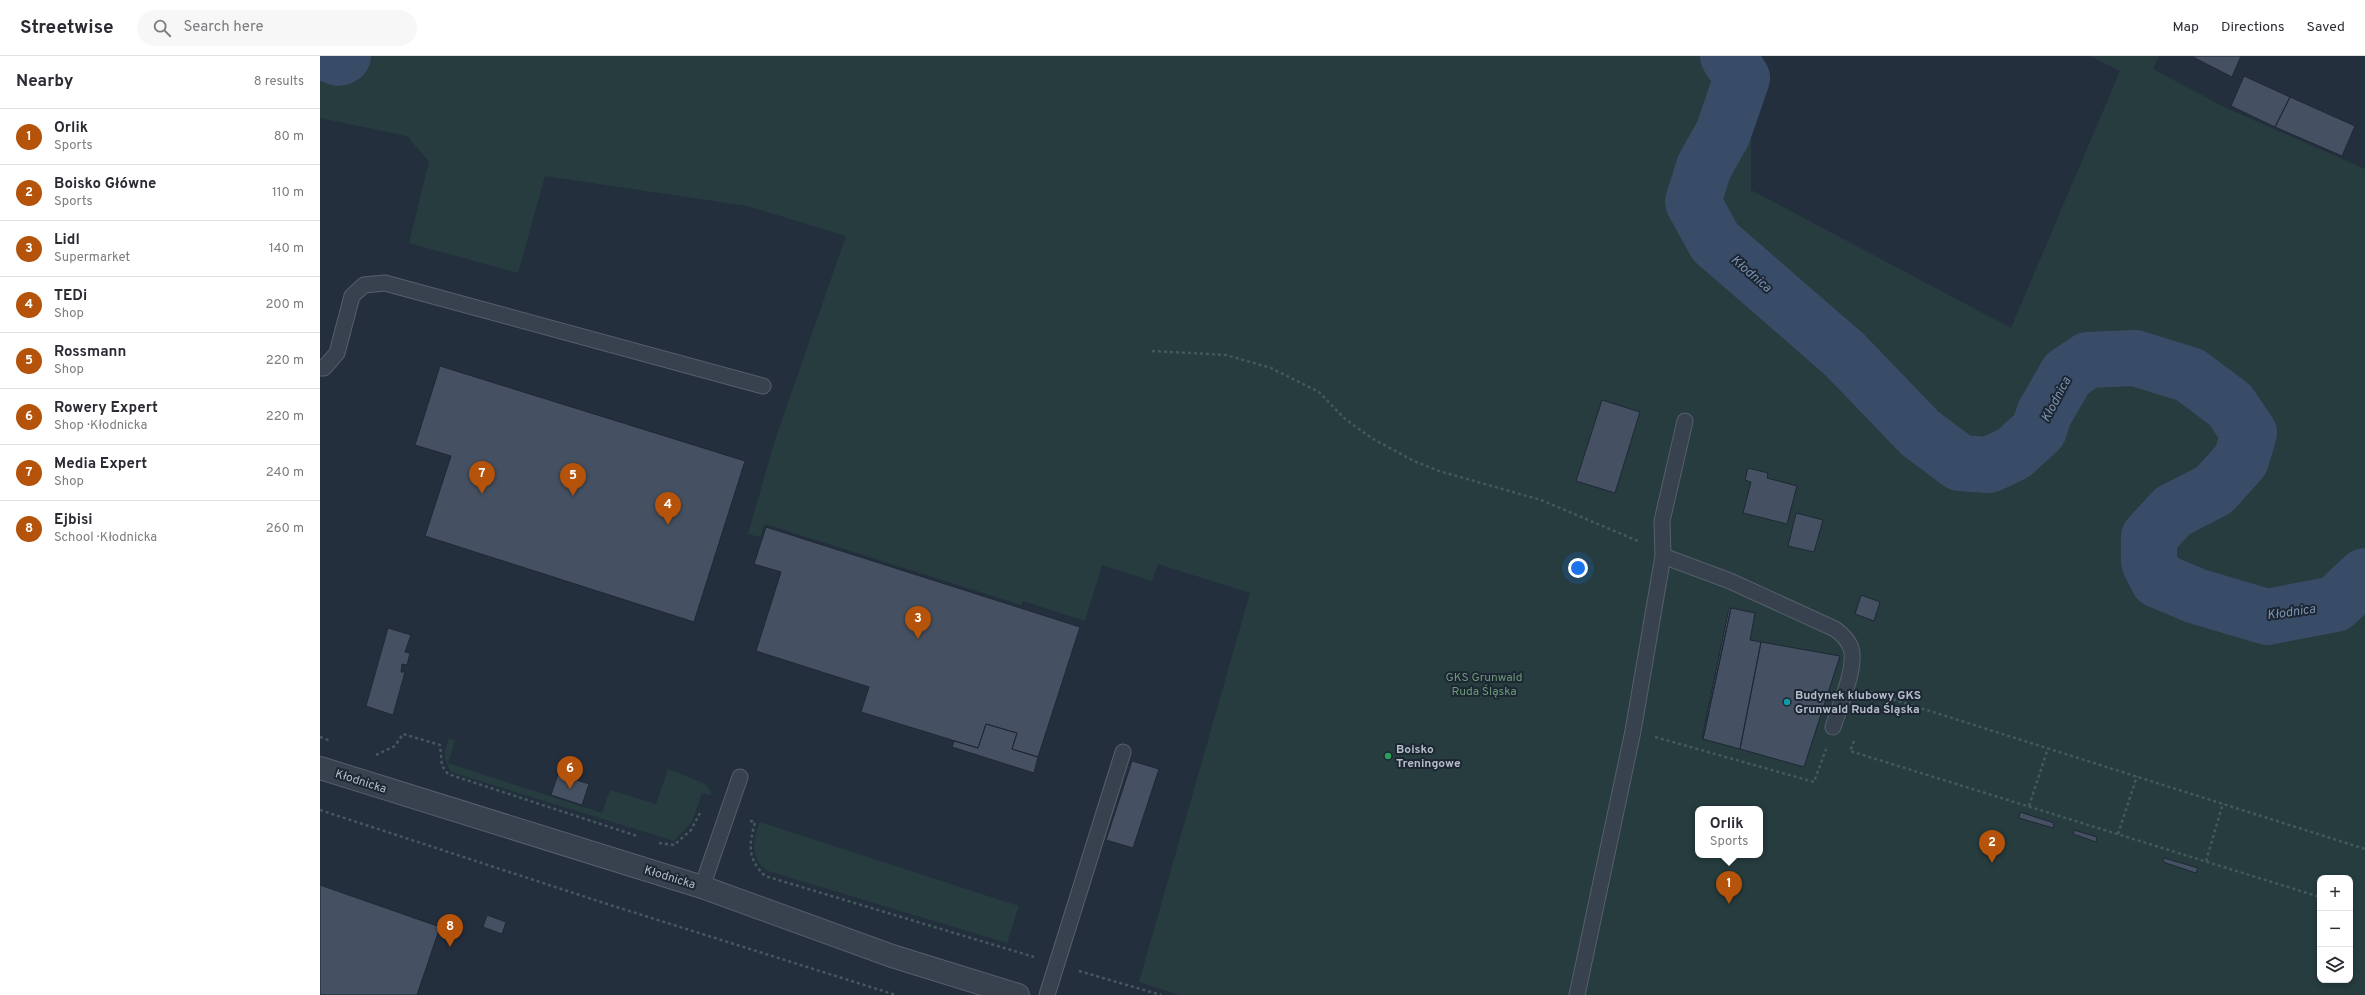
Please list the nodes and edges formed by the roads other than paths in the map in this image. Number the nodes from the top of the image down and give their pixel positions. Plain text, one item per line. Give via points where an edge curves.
1 (320, 368) edge
2 (763, 386) dead end
3 (1685, 421) dead end
4 (1663, 556) junction
5 (1833, 727) road end
6 (1123, 752) dead end
7 (320, 768) edge
8 (740, 777) dead end
9 (702, 887) junction
10 (1018, 995) edge
11 (1047, 995) edge
12 (1577, 995) edge

1 - 2 lane via 324,368 337,353 352,296 364,285 386,282
3 - 4 lane via 1662,521
4 - 5 lane via 1730,581 1843,635 1851,649 1852,663
4 - 12 lane via 1633,731
6 - 11 lane
7 - 9 street, Kłodnicka
8 - 9 lane
9 - 10 street, Kłodnicka via 892,956

